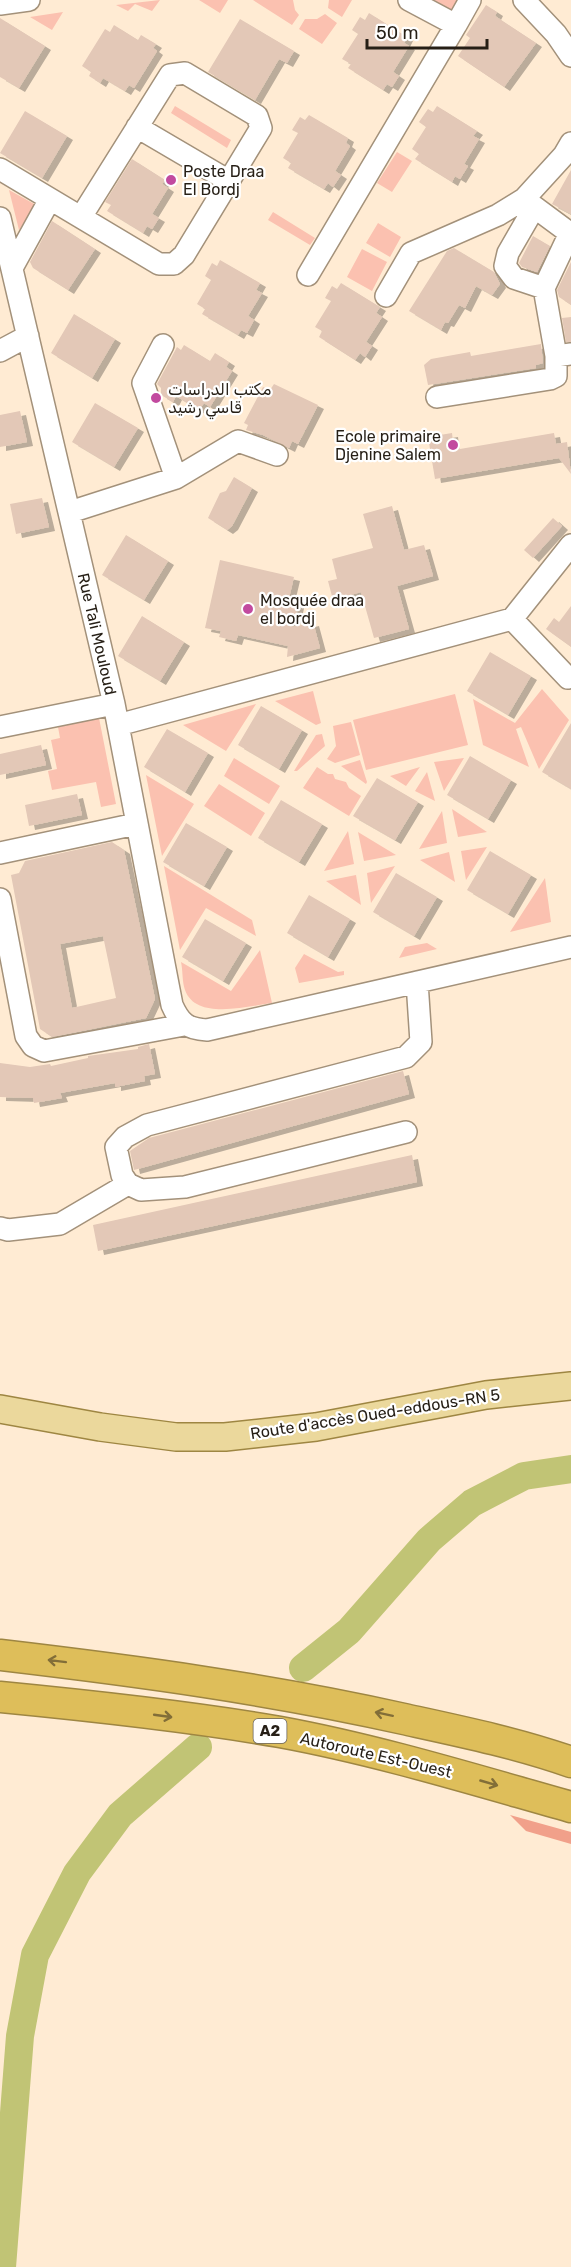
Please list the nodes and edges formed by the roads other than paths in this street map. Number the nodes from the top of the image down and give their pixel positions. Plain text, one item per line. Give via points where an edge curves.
1 (29, 0) edge
2 (409, 0) edge
3 (470, 0) edge
4 (529, 3) edge
5 (0, 4) edge
6 (456, 25) junction
7 (571, 56) edge
8 (137, 127) junction
9 (569, 150) edge
10 (0, 169) edge
11 (229, 181) junction
12 (50, 199) junction
13 (529, 204) junction
14 (81, 217) junction
15 (0, 218) edge
16 (570, 233) edge
17 (12, 268) junction
18 (308, 275) dead end
19 (544, 288) junction
20 (386, 296) dead end
21 (28, 336) junction
22 (163, 345) dead end
23 (0, 351) edge
24 (564, 355) edge
25 (437, 397) dead end
26 (277, 454) dead end
27 (176, 478) junction
28 (70, 512) junction
29 (571, 545) edge
30 (512, 619) junction
31 (570, 679) edge
32 (116, 715) junction
33 (0, 727) edge
34 (136, 824) junction
35 (0, 853) edge
36 (0, 899) edge
37 (571, 947) edge
38 (417, 982) junction
39 (184, 1025) junction
40 (406, 1132) dead end
41 (128, 1184) junction
42 (0, 1228) edge
43 (571, 1386) edge
44 (0, 1409) edge
45 (0, 1655) edge
46 (0, 1697) edge
47 (571, 1762) edge
48 (571, 1807) edge

1 - 5 street
2 - 6 street
3 - 6 street
4 - 7 street
6 - 18 street
8 - 11 street
8 - 11 street via 170,75 185,73 261,122
8 - 14 street
9 - 13 street
10 - 12 street
11 - 14 street via 184,255 174,264 159,264
12 - 14 street
12 - 17 street
13 - 16 street
13 - 19 street via 505,266 514,278
13 - 20 street via 411,253
15 - 17 street, Rue Tali Mouloud
16 - 19 street
17 - 21 street, Rue Tali Mouloud
19 - 24 street
21 - 23 street
21 - 28 street, Rue Tali Mouloud
22 - 27 street via 143,382
24 - 25 street via 556,376 550,379
26 - 27 street via 238,441
27 - 28 street
28 - 32 street, Rue Tali Mouloud
29 - 30 street
30 - 31 street
30 - 32 street
32 - 33 street
32 - 34 street, Rue Tali Mouloud
34 - 35 street
34 - 39 street, Rue Tali Mouloud via 172,1005
36 - 39 street via 26,1036 33,1046 44,1051
37 - 38 street
38 - 39 street via 207,1030
38 - 41 street via 421,1042 406,1057 147,1125 125,1137 116,1148
40 - 41 street via 185,1187 141,1190
41 - 42 street via 60,1224
43 - 44 main road, Route d'accès Oued-eddous-RN 5 via 486,1395 316,1426 225,1437 155,1434
47 -> 45 highway, A2 via 441,1727 302,1696
46 -> 48 highway, Autoroute Est-Ouest / A2 via 281,1732 433,1767

